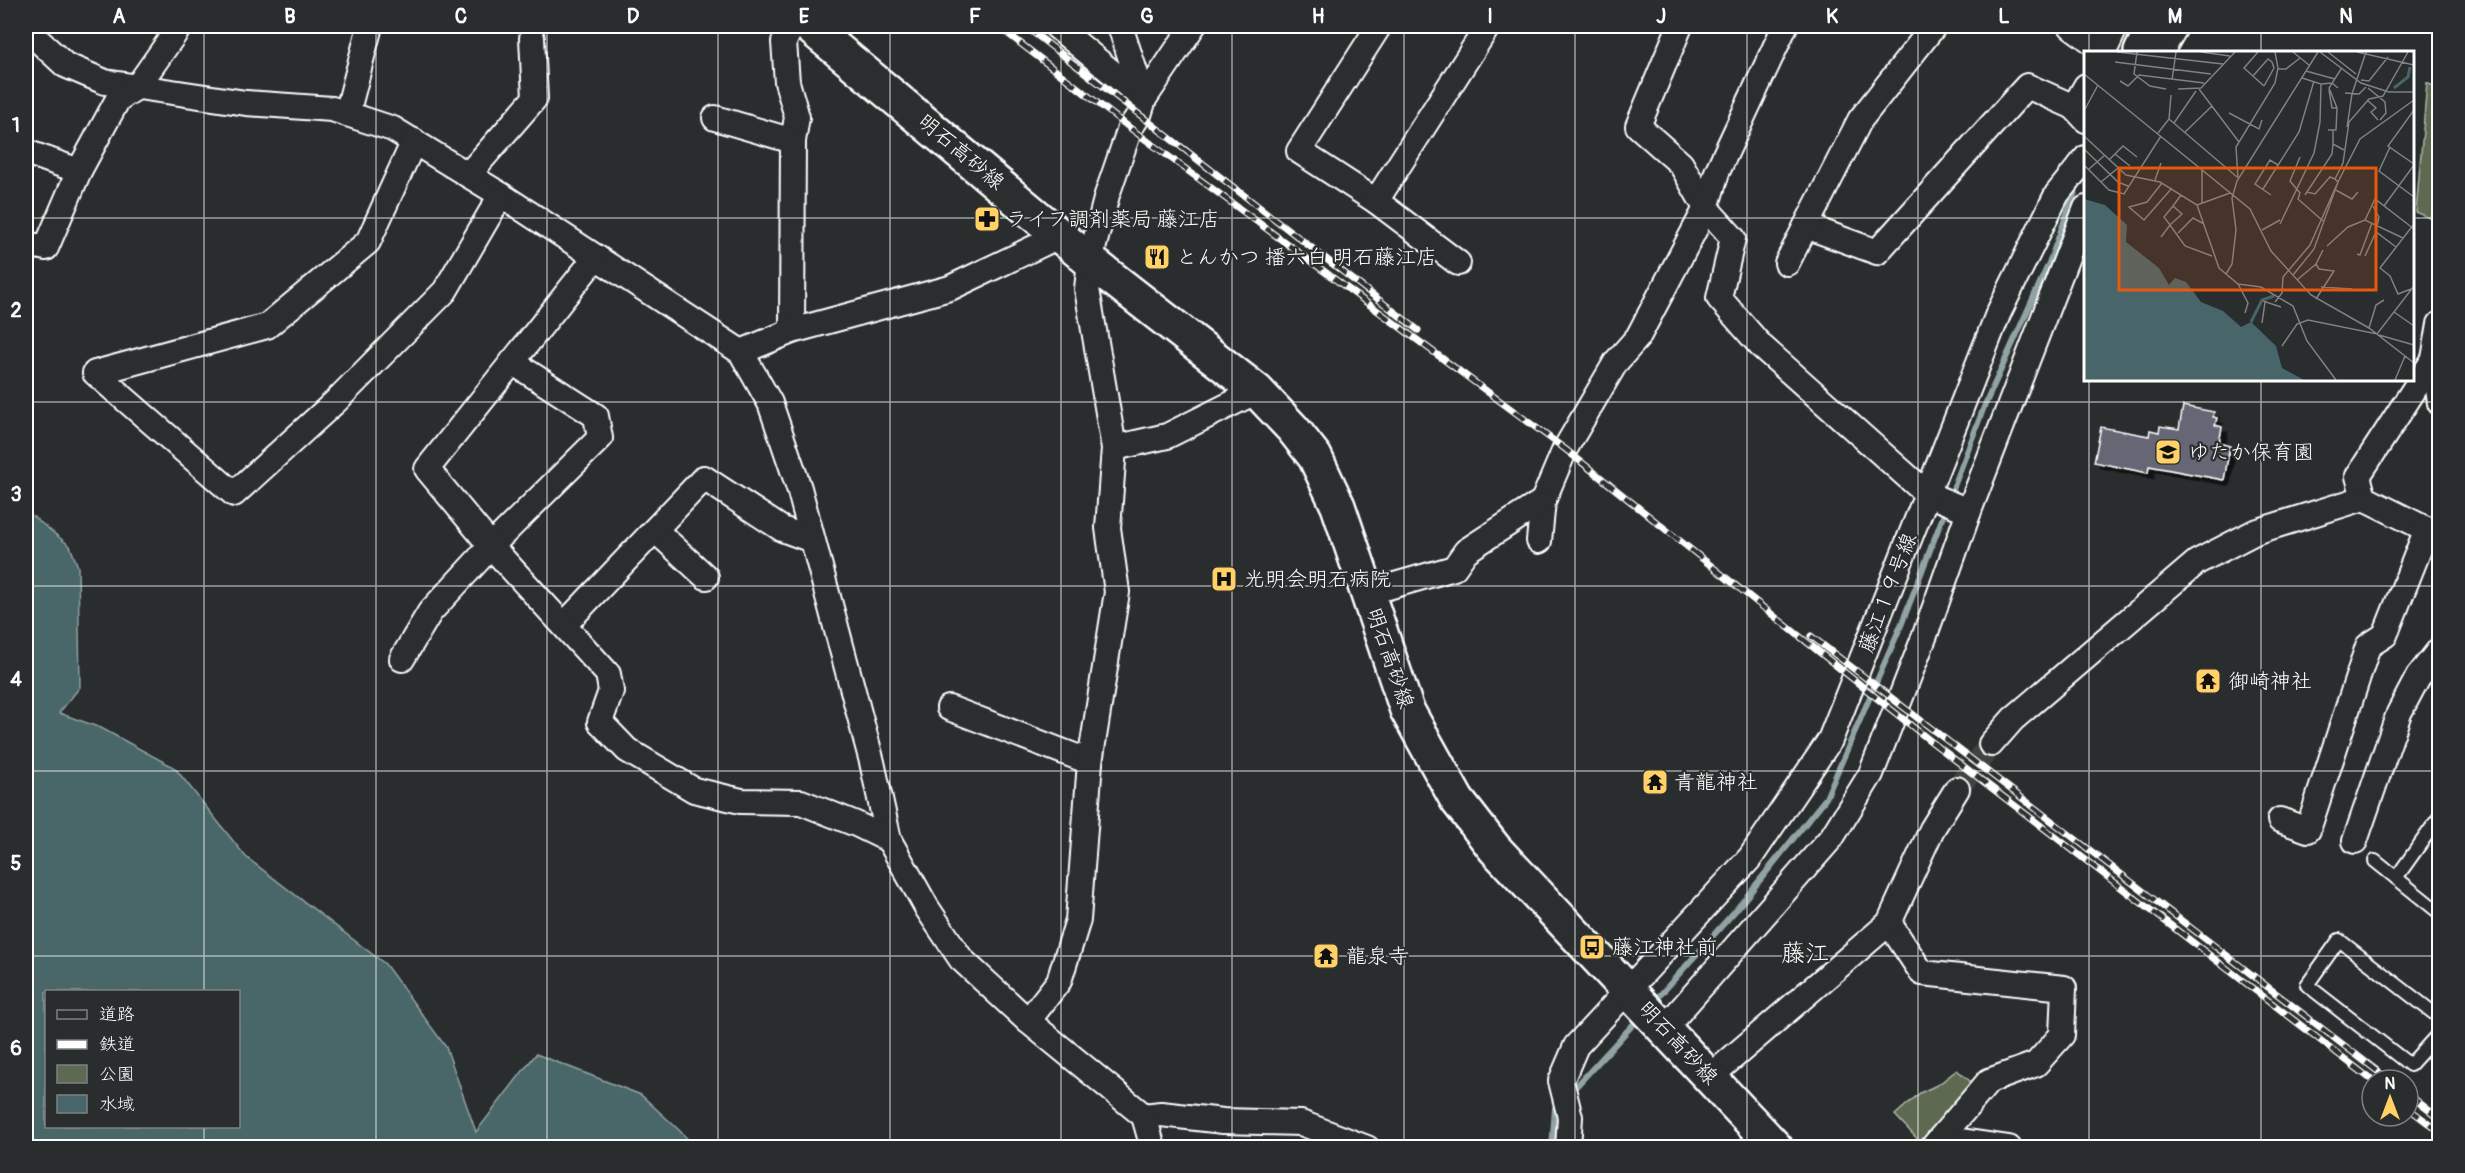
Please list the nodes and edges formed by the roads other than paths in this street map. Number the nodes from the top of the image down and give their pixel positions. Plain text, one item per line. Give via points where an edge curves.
1 (180, 26) edge
2 (370, 26) edge
3 (792, 26) edge
4 (809, 26) edge
5 (1056, 26) edge
6 (1120, 26) edge
7 (1193, 26) edge
8 (1379, 26) edge
9 (1488, 26) edge
10 (1680, 26) edge
11 (1785, 26) edge
12 (1934, 26) edge
13 (2071, 26) edge
14 (2116, 26) edge
15 (2154, 26) edge
16 (2176, 26) edge
17 (26, 29) edge
18 (532, 38) dead end
19 (2103, 51) edge
20 (2104, 51) edge
21 (2142, 51) edge
22 (2156, 51) edge
23 (137, 87) junction
24 (2084, 92) edge
25 (1144, 99) junction
26 (347, 114) junction
27 (2080, 114) edge
28 (715, 118) dead end
29 (414, 141) junction
30 (793, 141) junction
31 (26, 152) edge
32 (2084, 159) edge
33 (79, 171) junction
34 (468, 175) junction
35 (2057, 194) junction
36 (501, 195) junction
37 (1376, 201) junction
38 (2084, 202) edge
39 (1706, 208) junction
40 (2084, 211) edge
41 (1806, 226) junction
42 (1061, 235) junction
43 (26, 244) edge
44 (596, 257) junction
45 (1090, 261) junction
46 (1458, 263) dead end
47 (1787, 263) dead end
48 (2439, 324) edge
49 (792, 331) junction
50 (741, 352) junction
51 (2434, 359) junction
52 (512, 362) junction
53 (1257, 391) junction
54 (2439, 403) edge
55 (1114, 448) junction
56 (1927, 494) junction
57 (2364, 498) junction
58 (1543, 501) junction
59 (1969, 511) junction
60 (655, 530) junction
61 (2433, 532) edge
62 (812, 540) junction
63 (1539, 541) dead end
64 (491, 546) junction
65 (706, 577) dead end
66 (1367, 593) junction
67 (565, 624) junction
68 (2439, 650) edge
69 (402, 659) dead end
70 (949, 708) dead end
71 (1991, 744) tunnel mouth
72 (1090, 762) junction
73 (1957, 789) tunnel mouth
74 (2439, 816) edge
75 (2280, 820) dead end
76 (889, 840) junction
77 (2355, 841) dead end
78 (2375, 861) dead end
79 (2396, 878) junction
80 (2439, 913) edge
81 (1889, 923) junction
82 (1646, 1010) junction
83 (2439, 1018) edge
84 (1028, 1021) junction
85 (2439, 1032) edge
86 (1710, 1077) junction
87 (1144, 1116) junction
88 (1936, 1143) edge
89 (1153, 1148) edge
90 (1367, 1148) edge
91 (1568, 1148) edge
92 (1776, 1148) edge
93 (2009, 1148) edge

1 - 23 street
2 - 26 street
3 - 30 street via 784,42 797,117
4 - 42 main road, 明石高砂線
5 - 25 street
6 - 25 street
7 - 25 street
8 - 37 street via 1299,151
9 - 37 street
10 - 39 street via 1638,126 1681,164
11 - 39 street via 1717,172
12 - 41 street via 1860,120
13 - 19 street
14 - 20 street
15 - 21 main road
16 - 22 street via 2165,45
17 - 23 street via 65,65 105,82
18 - 34 street via 535,98
23 - 26 street
23 - 33 street via 118,99
24 - 27 street
25 - 45 street via 1107,195
26 - 29 street via 393,129
27 - 41 street via 2027,86 1878,252
28 - 30 street
29 - 34 street
29 - 36 street via 368,242 267,326 95,373 234,494 336,401 445,291
30 - 49 street
31 - 33 street
32 - 35 street, 藤江１９号線
33 - 43 street via 46,248
34 - 36 street
35 - 38 street
35 - 56 street, 藤江１９号線 via 1998,314
36 - 44 street
37 - 46 street
39 - 56 street via 1732,238 1719,298 1761,346
39 - 58 street via 1638,337 1616,362 1565,449
40 - 59 street
41 - 47 street
42 - 45 main road, 明石高砂線
42 - 49 street via 950,288
44 - 50 street
44 - 52 street
45 - 53 main road, 明石高砂線
45 - 55 street via 1087,289
48 - 51 street
49 - 50 street
50 - 62 street via 770,403
51 - 54 street
51 - 57 street via 2358,476
52 - 64 street via 428,469
52 - 64 street via 596,416 600,438
53 - 55 street via 1167,436
53 - 66 main road, 明石高砂線 via 1315,457 1338,506
55 - 72 street via 1108,528 1117,591
56 - 59 street
56 - 82 street, 藤江１９号線 via 1830,740
57 - 61 street
57 - 71 street via 2255,532 2197,562 2013,719
58 - 63 street
58 - 66 street via 1466,551 1454,568
59 - 82 street via 1871,774 1832,837
60 - 62 street via 704,478 782,529
60 - 65 street
60 - 67 street
61 - 75 street via 2385,635 2368,646 2308,830
62 - 76 street
64 - 67 street
64 - 69 street via 429,612
66 - 82 main road, 明石高砂線 via 1407,710 1457,800 1496,849
67 - 76 street via 608,674 611,691 600,722 627,750 694,790 741,801 801,802
68 - 77 street via 2418,677 2399,713
70 - 72 street
72 - 84 street via 1078,920 1059,981
73 - 81 street via 1932,829
74 - 79 lane
76 - 84 street via 961,959
78 - 79 lane
79 - 80 lane
81 - 86 street
81 - 88 street via 1922,973 2064,988 2062,1035 2036,1064 1989,1081
82 - 86 main road, 明石高砂線
82 - 91 street via 1576,1046 1561,1081 1570,1117
83 - 85 lane via 2339,940 2307,985 2410,1065
84 - 87 street
86 - 92 main road, 明石高砂線
87 - 89 street
87 - 90 street via 1301,1124
88 - 93 street

